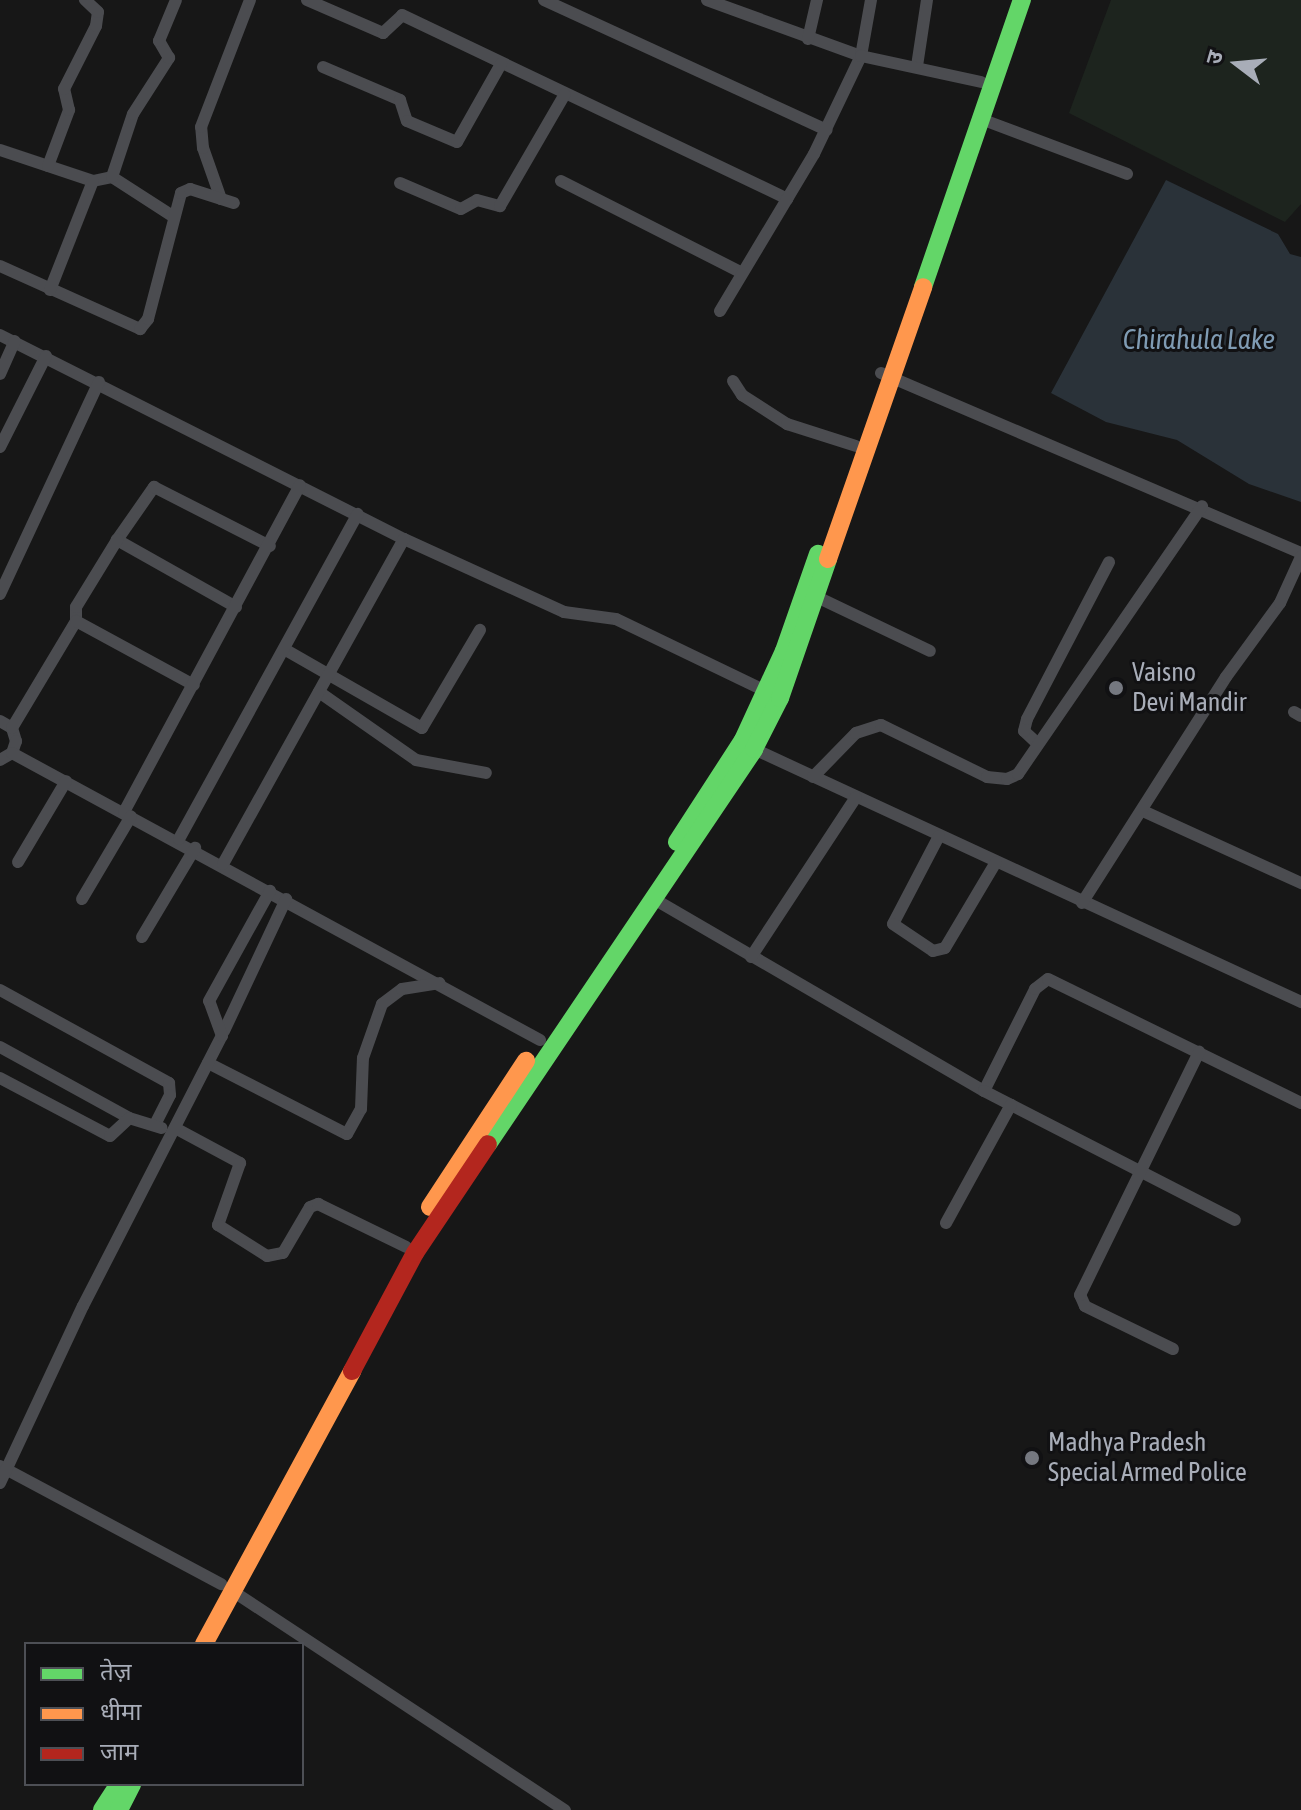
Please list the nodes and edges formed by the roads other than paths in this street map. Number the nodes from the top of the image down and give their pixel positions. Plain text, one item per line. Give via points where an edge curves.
1 (85, 0) edge
2 (176, 0) edge
3 (250, 0) edge
4 (307, 0) edge
5 (544, 0) edge
6 (707, 0) edge
7 (817, 0) edge
8 (871, 0) edge
9 (927, 0) edge
10 (1009, 0) edge
11 (1022, 0) edge
12 (808, 39) junction
13 (861, 56) junction
14 (501, 64) junction
15 (917, 66) junction
16 (323, 67) dead end
17 (981, 82) junction
18 (565, 94) junction
19 (981, 119) junction
20 (826, 130) junction
21 (1, 153) edge
22 (48, 166) junction
23 (1127, 174) dead end
24 (112, 177) junction
25 (93, 181) junction
26 (561, 181) dead end
27 (400, 183) dead end
28 (221, 199) junction
29 (787, 199) junction
30 (234, 203) dead end
31 (174, 217) junction
32 (0, 266) edge
33 (742, 273) junction
34 (50, 290) junction
35 (720, 311) dead end
36 (0, 335) edge
37 (15, 341) junction
38 (46, 356) junction
39 (0, 374) edge
40 (886, 376) junction
41 (733, 381) dead end
42 (99, 382) junction
43 (856, 446) junction
44 (0, 447) edge
45 (300, 485) junction
46 (1202, 506) junction
47 (358, 514) junction
48 (404, 539) junction
49 (117, 540) junction
50 (270, 546) junction
51 (1301, 555) edge
52 (1109, 562) dead end
53 (0, 594) edge
54 (817, 597) junction
55 (236, 607) junction
56 (76, 621) junction
57 (480, 630) dead end
58 (284, 649) junction
59 (930, 651) dead end
60 (328, 676) junction
61 (194, 685) junction
62 (319, 692) junction
63 (773, 694) junction
64 (6, 725) edge
65 (1038, 744) junction
66 (754, 749) junction
67 (12, 753) junction
68 (0, 760) edge
69 (486, 773) dead end
70 (813, 777) junction
71 (66, 781) junction
72 (856, 797) junction
73 (1143, 811) junction
74 (128, 814) junction
75 (939, 836) junction
76 (179, 839) junction
77 (195, 848) junction
78 (18, 862) dead end
79 (996, 862) junction
80 (223, 864) junction
81 (1301, 883) edge
82 (270, 891) junction
83 (82, 899) dead end
84 (286, 899) junction
85 (654, 899) junction
86 (1082, 903) junction
87 (142, 937) dead end
88 (751, 957) junction
89 (440, 983) junction
90 (0, 990) edge
91 (1301, 1002) edge
92 (224, 1031) junction
93 (540, 1040) junction
94 (0, 1047) edge
95 (1199, 1052) junction
96 (208, 1063) junction
97 (0, 1078) edge
98 (984, 1091) junction
99 (1301, 1103) edge
100 (1011, 1105) junction
101 (129, 1118) junction
102 (155, 1124) junction
103 (173, 1130) junction
104 (1142, 1174) junction
105 (1235, 1220) dead end
106 (946, 1223) dead end
107 (406, 1247) junction
108 (1173, 1349) dead end
109 (4, 1468) edge
110 (0, 1483) edge
111 (226, 1587) junction
112 (192, 1642) edge
113 (205, 1642) edge
114 (118, 1786) edge
115 (131, 1786) edge
116 (102, 1810) edge
117 (119, 1810) edge
118 (565, 1810) edge

1 - 22 street via 98,12 96,26 64,89 69,110
2 - 24 street via 159,41 169,58 133,114
3 - 28 street via 201,127
4 - 14 street via 383,33 402,15
5 - 20 street
6 - 12 street
7 - 12 street
8 - 13 street
9 - 15 street
10 - 17 main road
11 - 19 main road
12 - 13 street
13 - 15 street
13 - 20 street
14 - 16 street via 457,142 407,121 400,100
14 - 18 street
15 - 17 street
17 - 40 main road
18 - 27 street via 500,206 477,200 461,209
18 - 29 street
19 - 23 street
19 - 40 main road
20 - 29 street
21 - 22 street
22 - 25 street
24 - 25 street
24 - 31 street
25 - 34 street
26 - 33 street
28 - 30 street
28 - 31 street via 185,189
29 - 33 street
31 - 34 street via 143,328 132,328
32 - 34 street
33 - 35 street
36 - 37 street
37 - 38 street
37 - 39 street
38 - 42 street
38 - 44 street
40 - 43 main road
40 - 46 street
40 - 54 main road
41 - 43 street via 742,395 787,424
42 - 45 street
42 - 53 street
43 - 63 main road
45 - 47 street
45 - 50 street
46 - 51 street
46 - 65 street
47 - 48 street
47 - 58 street
48 - 60 street
48 - 63 street via 564,612 616,619
49 - 50 street via 154,487
49 - 55 street
49 - 56 street via 76,607
50 - 55 street
51 - 73 street via 1280,603 1226,677
52 - 65 street via 1027,719 1024,731
54 - 59 street
54 - 63 main road
55 - 61 street
56 - 61 street
56 - 64 street
57 - 60 street via 422,728
58 - 60 street
58 - 76 street
60 - 62 street
61 - 74 street
62 - 69 street via 416,760
62 - 80 street
63 - 66 main road
63 - 93 main road via 660,869
64 - 67 street via 16,741
65 - 70 street via 1018,774 987,777 890,726 867,726
66 - 70 street
66 - 85 main road
67 - 68 street
67 - 71 street
70 - 72 street
71 - 74 street
71 - 78 street
72 - 75 street
72 - 88 street
73 - 81 street
73 - 86 street
74 - 76 street
74 - 83 street
75 - 79 street
75 - 79 street via 893,924 933,951 945,948
76 - 77 street
77 - 80 street
77 - 87 street
79 - 86 street
80 - 82 street
82 - 84 street
82 - 92 street via 209,1001 209,1013
84 - 89 street
84 - 92 street
85 - 88 street
85 - 111 main road via 415,1253
86 - 91 street
88 - 98 street
89 - 93 street
89 - 96 street via 402,989 382,1004 363,1058 361,1109 347,1134
90 - 102 street via 169,1083 170,1095
92 - 96 street
93 - 107 main road
94 - 101 street
95 - 98 street via 1048,979 1035,989
95 - 99 street
95 - 104 street
96 - 103 street
97 - 101 street via 110,1136
98 - 100 street
100 - 104 street
100 - 106 street
101 - 102 street
102 - 103 street
103 - 107 street via 240,1163 218,1225 267,1256 283,1253 310,1207 318,1204
103 - 109 street
104 - 105 street
104 - 108 street via 1080,1295 1085,1306
107 - 111 main road
109 - 110 street
109 - 111 street
111 - 112 main road
111 - 113 main road
111 - 118 street
114 - 116 main road
115 - 117 main road

